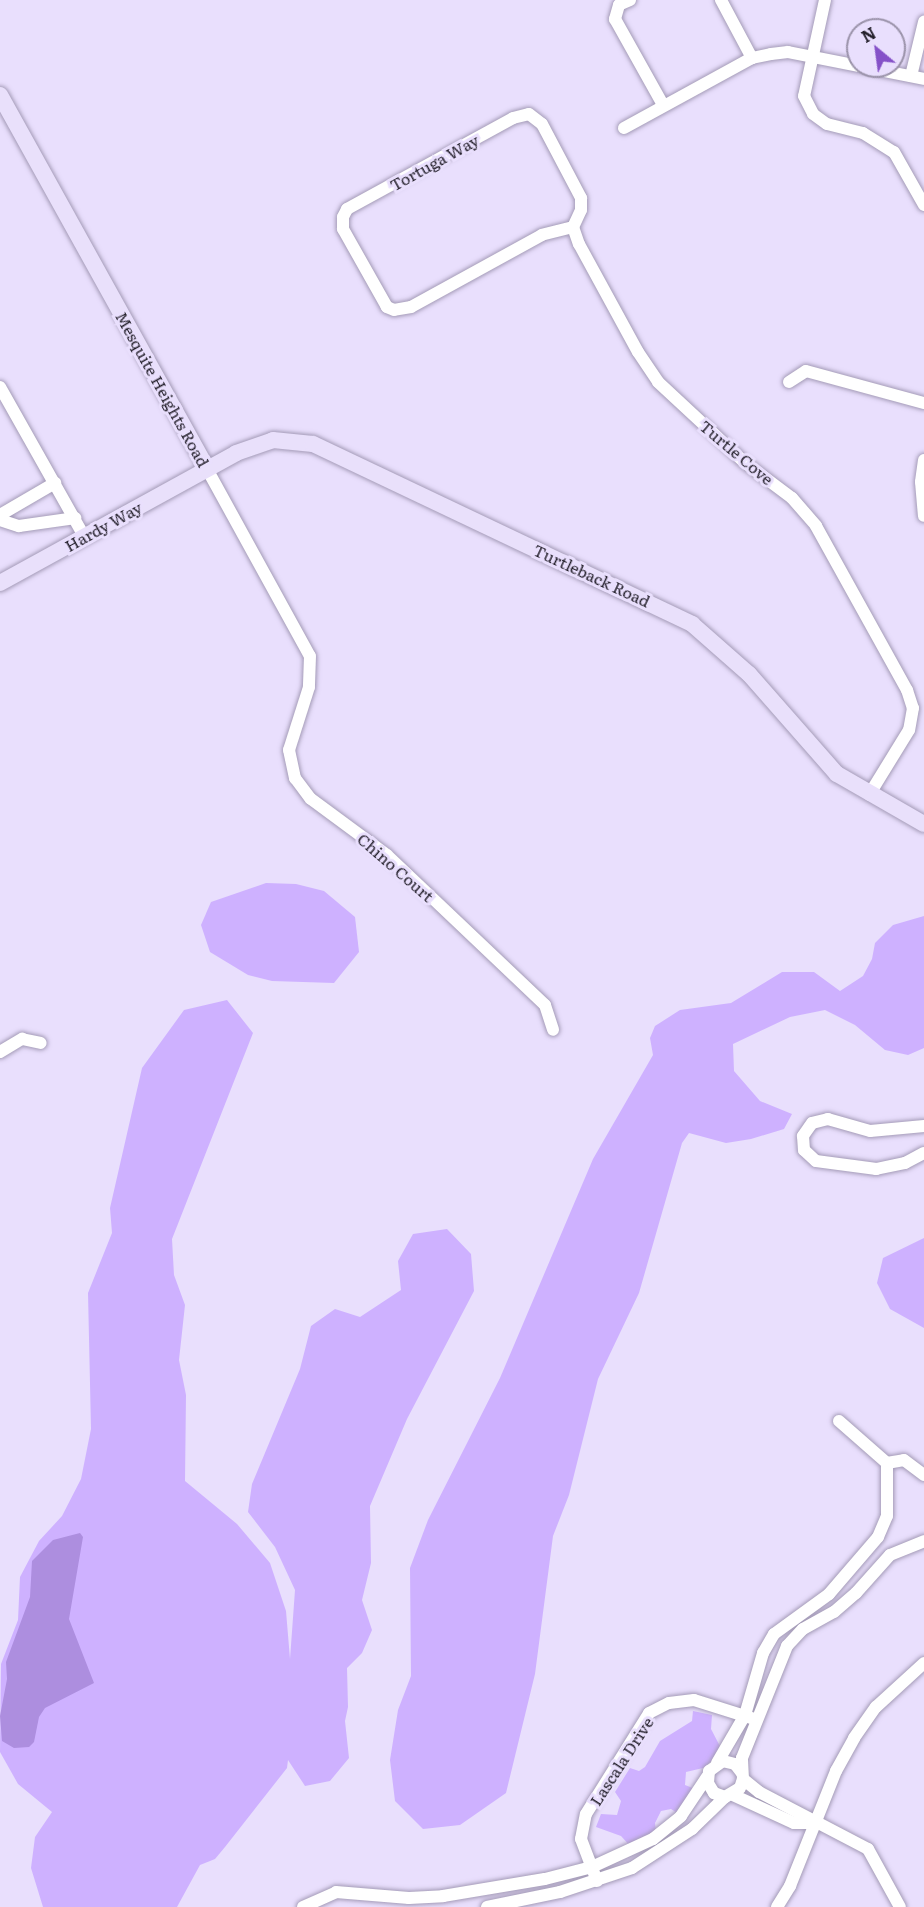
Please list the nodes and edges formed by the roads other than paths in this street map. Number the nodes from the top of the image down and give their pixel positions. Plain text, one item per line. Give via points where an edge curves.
1 (630, 0) edge
2 (721, 0) edge
3 (825, 0) edge
4 (924, 22) edge
5 (813, 57) junction
6 (752, 58) junction
7 (911, 76) junction
8 (924, 79) edge
9 (0, 95) edge
10 (663, 105) junction
11 (624, 128) dead end
12 (924, 205) edge
13 (573, 227) junction
14 (789, 382) dead end
15 (0, 387) edge
16 (924, 404) edge
17 (924, 460) edge
18 (207, 469) junction
19 (55, 483) junction
20 (0, 515) edge
21 (924, 516) edge
22 (75, 518) junction
23 (0, 520) edge
24 (84, 536) junction
25 (0, 583) edge
26 (309, 687) joint
27 (869, 795) junction
28 (924, 824) edge
29 (553, 1030) dead end
30 (41, 1043) dead end
31 (0, 1052) edge
32 (924, 1126) edge
33 (924, 1153) edge
34 (839, 1421) dead end
35 (887, 1463) junction
36 (924, 1475) edge
37 (924, 1541) edge
38 (924, 1663) edge
39 (745, 1715) junction
40 (758, 1720) junction
41 (717, 1763) junction
42 (742, 1776) junction
43 (707, 1777) junction
44 (729, 1796) junction
45 (816, 1823) junction
46 (592, 1867) junction
47 (597, 1881) junction
48 (412, 1903) edge
49 (899, 1906) edge
50 (303, 1907) edge
51 (487, 1907) edge
52 (777, 1907) edge

1 - 10 street via 619,5 615,19
2 - 6 street
3 - 5 street
4 - 7 street
5 - 6 street via 788,52
5 - 7 street
5 - 12 street via 804,96 813,114 827,124 871,136 894,152
6 - 10 street
7 - 8 street
9 - 18 main road, Mesquite Heights Road
10 - 11 street
13 - 13 street, Tortuga Way via 582,210 580,198 542,124 529,114 513,118 347,209 343,217 343,229 387,307 394,310 411,307 542,235
13 - 27 street, Turtle Cove via 584,254 658,382 744,462 792,498 816,526 907,690 913,708 909,730
14 - 16 street via 806,371
15 - 19 street
17 - 21 street
18 - 24 main road, Hardy Way
18 - 26 street, Mesquite Heights Road via 310,657
18 - 27 main road, Turtleback Road via 273,440 313,444 657,605 717,642 817,754 837,774
19 - 20 street
19 - 22 street
22 - 23 street via 19,526
22 - 24 street
24 - 25 main road, Hardy Way
26 - 29 street, Chino Court via 289,750 295,778 312,799 387,855 546,1005
27 - 28 main road, Turtleback Road
30 - 31 street via 22,1039
32 - 33 street via 870,1131 828,1119 812,1123 803,1136 804,1150 816,1161 876,1170 905,1163
34 - 35 street
35 - 36 street via 904,1460
35 - 39 street via 886,1516 878,1537 829,1594 774,1634 764,1653
37 - 40 street via 914,1549 890,1555 849,1599 803,1629 787,1646
38 - 45 street via 876,1707 854,1738
39 - 40 street, Lascala Drive
39 - 41 street
39 - 46 street, Lascala Drive via 694,1700 669,1703 649,1713 586,1814 581,1839
40 - 42 street via 742,1758
41 - 42 street via 729,1761
41 - 43 street
42 - 44 street
42 - 45 street via 759,1792
43 - 44 street via 710,1788
43 - 46 street via 681,1816 653,1839
44 - 45 street via 794,1822
44 - 47 street via 662,1851
45 - 49 street via 868,1849
45 - 52 street
46 - 47 street, Lascala Drive
46 - 48 street
47 - 51 street
48 - 50 street via 336,1892

